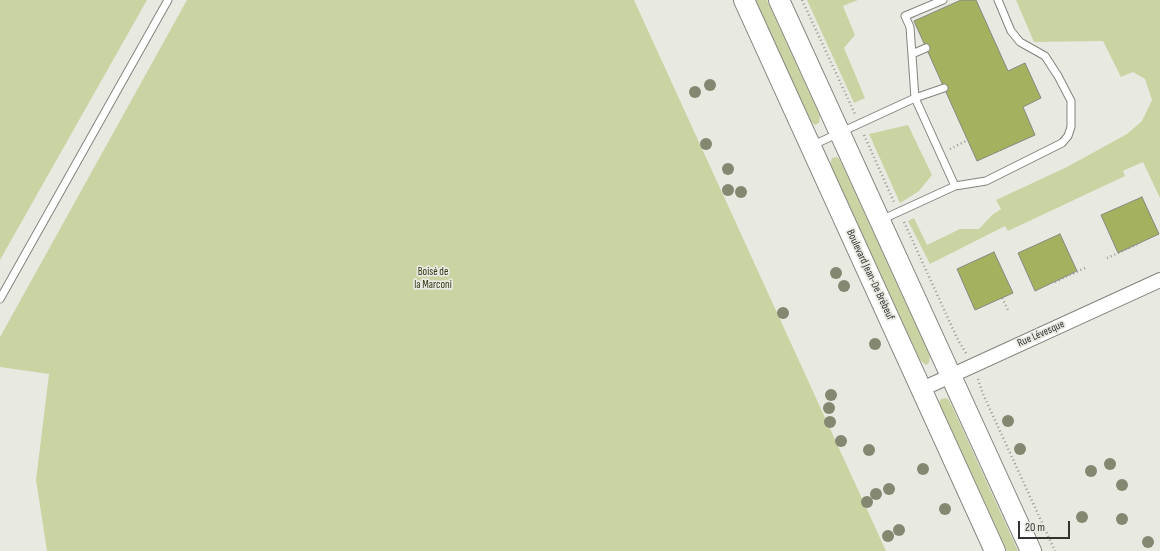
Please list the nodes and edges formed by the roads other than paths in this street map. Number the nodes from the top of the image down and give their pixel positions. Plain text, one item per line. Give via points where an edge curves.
1 (168, 0) edge
2 (744, 0) edge
3 (779, 0) edge
4 (943, 0) edge
5 (998, 0) edge
6 (926, 48) dead end
7 (912, 54) junction
8 (944, 88) dead end
9 (915, 98) junction
10 (840, 131) junction
11 (810, 146) junction
12 (956, 186) junction
13 (881, 221) junction
14 (1160, 280) edge
15 (0, 299) edge
16 (951, 375) junction
17 (922, 389) junction
18 (995, 551) edge
19 (1031, 551) edge

1 - 15 lane
2 - 11 main road, Boulevard Jean-De Brébeuf
3 - 10 main road
4 - 7 lane via 905,16 910,27
5 - 12 lane via 1011,31 1020,42 1045,56 1058,76 1071,101 1071,127 1062,143 986,181
6 - 7 lane
7 - 9 lane
8 - 9 lane
9 - 10 lane
9 - 12 lane
10 - 11 lane
10 - 13 main road
11 - 17 main road, Boulevard Jean-De Brébeuf
12 - 13 lane
13 - 16 main road
14 - 16 street, Rue Lévesque
16 - 17 street, Rue Lévesque
16 - 19 main road
17 - 18 main road, Boulevard Jean-De Brébeuf

